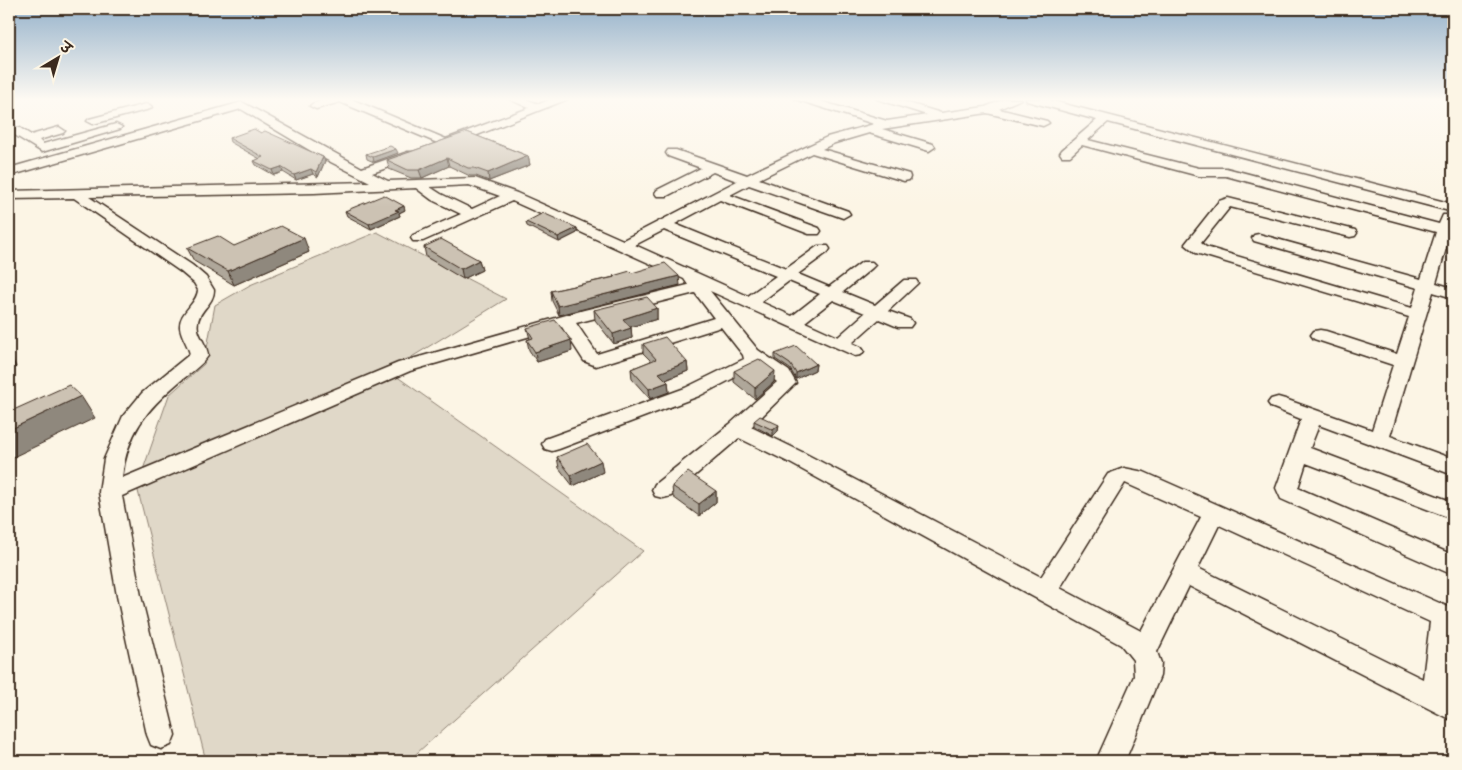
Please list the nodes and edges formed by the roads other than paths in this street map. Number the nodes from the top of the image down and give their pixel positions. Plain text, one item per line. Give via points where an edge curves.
1 (23, 135) edge
2 (43, 135) edge
3 (88, 135) edge
4 (138, 135) edge
5 (294, 135) edge
6 (423, 135) edge
7 (467, 135) edge
8 (850, 135) edge
9 (889, 135) edge
10 (1087, 135) edge
11 (1154, 135) edge
12 (1128, 137) dead end
13 (29, 139) junction
14 (1080, 141) junction
15 (445, 143) junction
16 (929, 146) dead end
17 (42, 148) junction
18 (810, 149) junction
19 (1181, 150) junction
20 (672, 153) dead end
21 (1066, 153) dead end
22 (58, 158) junction
23 (712, 167) junction
24 (1164, 169) junction
25 (9, 172) edge
26 (361, 173) junction
27 (904, 177) dead end
28 (748, 180) junction
29 (1221, 182) dead end
30 (420, 184) junction
31 (1295, 184) junction
32 (386, 186) junction
33 (75, 192) junction
34 (662, 193) dead end
35 (9, 195) edge
36 (718, 195) junction
37 (512, 196) junction
38 (1274, 212) junction
39 (473, 214) junction
40 (843, 214) dead end
41 (1448, 221) edge
42 (662, 224) junction
43 (1325, 226) junction
44 (814, 231) dead end
45 (1350, 234) dead end
46 (418, 238) dead end
47 (1259, 238) junction
48 (623, 246) junction
49 (823, 249) dead end
50 (1314, 254) junction
51 (1245, 263) junction
52 (867, 265) dead end
53 (786, 276) junction
54 (1302, 280) junction
55 (694, 282) junction
56 (910, 283) dead end
57 (1427, 286) junction
58 (830, 293) junction
59 (1453, 294) edge
60 (749, 303) junction
61 (876, 312) junction
62 (1418, 315) junction
63 (725, 320) junction
64 (566, 321) junction
65 (793, 323) junction
66 (904, 323) dead end
67 (1320, 335) dead end
68 (752, 354) junction
69 (1404, 362) junction
70 (1278, 403) dead end
71 (1312, 416) junction
72 (737, 430) junction
73 (1379, 440) junction
74 (552, 444) dead end
75 (1299, 452) junction
76 (1453, 467) edge
77 (663, 490) dead end
78 (110, 492) junction
79 (1453, 511) edge
80 (1214, 513) junction
81 (1453, 564) edge
82 (1184, 572) junction
83 (1046, 590) junction
84 (1448, 619) edge
85 (1144, 651) junction
86 (1444, 704) edge
87 (161, 735) dead end
88 (1110, 761) edge

1 - 13 street
2 - 13 street
3 - 17 street
4 - 22 street
5 - 26 street
6 - 15 street
7 - 15 street
8 - 18 street
9 - 16 street
10 - 14 street
11 - 31 street
12 - 19 street
13 - 17 street
14 - 21 street
14 - 24 street
15 - 26 street
17 - 22 street
18 - 27 street
18 - 28 street
19 - 24 street
19 - 31 street
20 - 23 street
22 - 25 street
23 - 28 street
23 - 34 street
24 - 31 street via 1222,172
26 - 32 street
28 - 36 street
28 - 40 street
29 - 31 street
30 - 32 street
30 - 37 street via 470,181
30 - 39 street via 425,190
31 - 41 street
31 - 41 street
32 - 33 street
33 - 35 street
33 - 78 street via 119,225 173,258 206,289 205,298 189,321 198,356 156,390 130,421 114,458
36 - 42 street
36 - 44 street
37 - 39 street
37 - 48 street
38 - 43 street
38 - 47 street
38 - 51 street via 1228,202 1192,244
39 - 46 street
41 - 57 street
42 - 48 street
42 - 53 street
43 - 45 street
43 - 50 street
47 - 50 street
47 - 51 street
48 - 55 street
49 - 53 street
50 - 54 street
50 - 57 street
51 - 54 street
52 - 58 street
53 - 58 street
53 - 60 street
54 - 62 street
55 - 60 street
55 - 63 street
55 - 64 street
56 - 61 street
57 - 59 street
57 - 62 street
58 - 61 street
58 - 65 street
60 - 65 street
61 - 65 street via 847,348
61 - 66 street
62 - 69 street
63 - 64 street via 596,360 590,357
63 - 68 street
64 - 78 street via 417,363
67 - 69 street
68 - 72 street via 782,375 787,383
68 - 74 street via 753,359 745,367 692,392
69 - 73 street
70 - 71 street
71 - 73 street
71 - 75 street
72 - 77 street
72 - 83 street via 797,458
73 - 76 street
75 - 79 street
75 - 81 street via 1288,482 1289,493
78 - 87 street via 129,596
80 - 82 street
80 - 83 street via 1136,478 1117,476
80 - 84 street
82 - 85 street
82 - 86 street
83 - 85 street via 1130,636
84 - 86 street
85 - 88 street via 1149,664 1147,676

